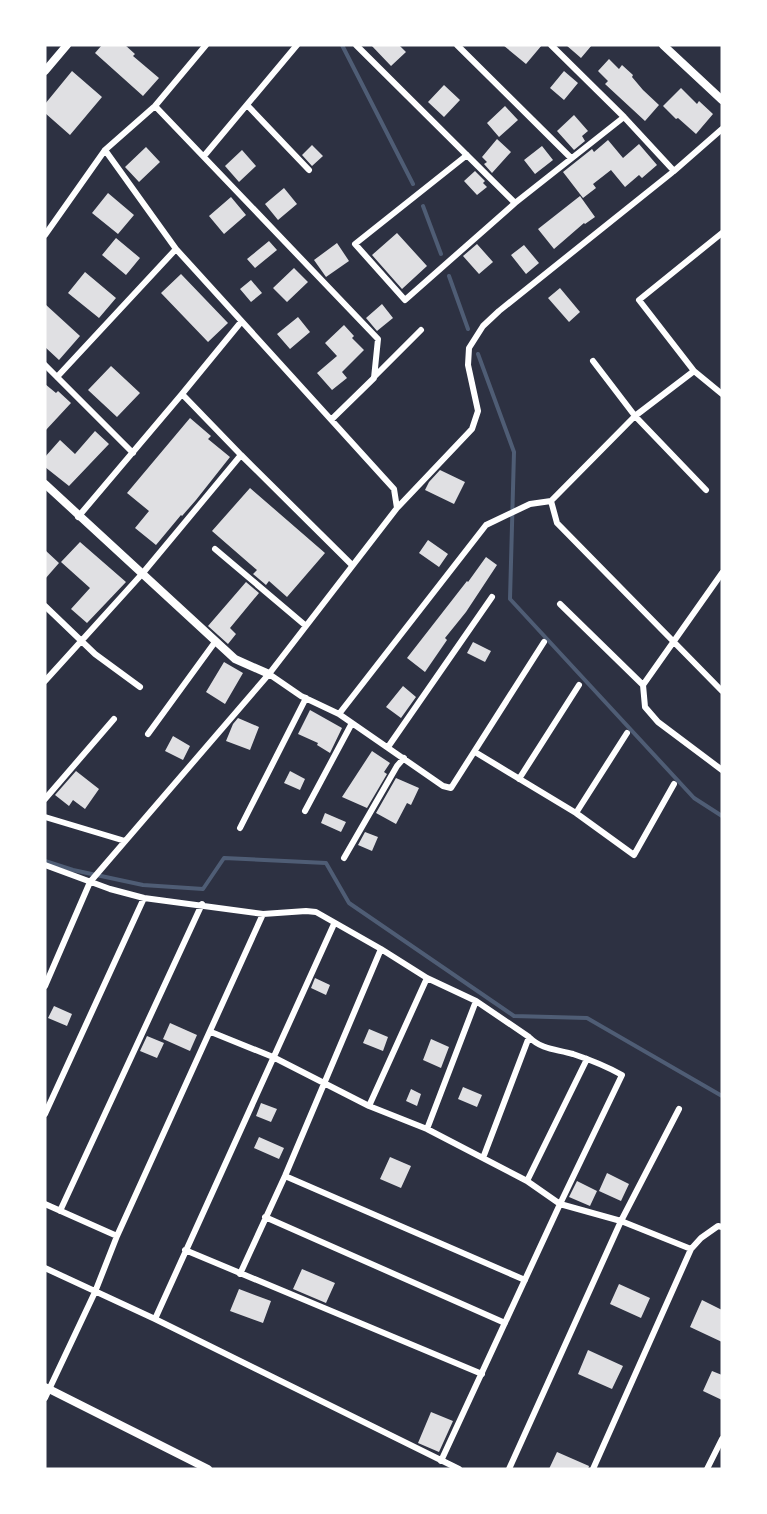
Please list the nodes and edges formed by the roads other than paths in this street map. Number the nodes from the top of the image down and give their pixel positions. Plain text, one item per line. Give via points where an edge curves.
1 (67, 45) edge
2 (206, 45) edge
3 (297, 45) edge
4 (356, 45) edge
5 (457, 45) edge
6 (551, 45) edge
7 (663, 45) edge
8 (45, 71) edge
9 (722, 100) edge
10 (246, 105) junction
11 (155, 106) junction
12 (624, 117) junction
13 (722, 129) edge
14 (105, 150) junction
15 (467, 155) junction
16 (204, 156) junction
17 (571, 158) junction
18 (309, 170) dead end
19 (674, 171) junction
20 (515, 204) junction
21 (722, 233) edge
22 (45, 234) edge
23 (177, 249) junction
24 (241, 322) junction
25 (421, 330) dead end
26 (593, 361) dead end
27 (45, 365) edge
28 (694, 371) junction
29 (57, 377) junction
30 (374, 378) junction
31 (182, 394) junction
32 (722, 394) edge
33 (635, 416) junction
34 (332, 419) junction
35 (134, 453) junction
36 (241, 455) junction
37 (45, 484) edge
38 (706, 490) dead end
39 (551, 501) junction
40 (397, 508) junction
41 (78, 517) junction
42 (216, 549) dead end
43 (352, 565) junction
44 (722, 573) edge
45 (142, 574) junction
46 (492, 597) dead end
47 (560, 604) dead end
48 (45, 606) edge
49 (306, 626) junction
50 (81, 642) junction
51 (215, 642) junction
52 (544, 642) dead end
53 (672, 642) junction
54 (269, 674) junction
55 (45, 681) edge
56 (579, 685) dead end
57 (643, 685) junction
58 (140, 687) dead end
59 (722, 691) edge
60 (306, 698) junction
61 (339, 714) junction
62 (114, 719) dead end
63 (352, 723) junction
64 (627, 733) dead end
65 (148, 734) dead end
66 (388, 747) junction
67 (475, 752) junction
68 (404, 758) junction
69 (722, 770) edge
70 (519, 779) junction
71 (674, 784) dead end
72 (45, 799) edge
73 (305, 811) dead end
74 (576, 813) junction
75 (45, 818) edge
76 (240, 828) dead end
77 (123, 844) junction
78 (344, 858) dead end
79 (45, 865) edge
80 (91, 881) junction
81 (144, 898) junction
82 (202, 904) junction
83 (264, 914) junction
84 (334, 924) junction
85 (381, 949) junction
86 (427, 978) junction
87 (45, 986) edge
88 (476, 1001) junction
89 (211, 1032) junction
90 (529, 1037) junction
91 (273, 1057) junction
92 (587, 1059) junction
93 (324, 1083) junction
94 (369, 1106) junction
95 (679, 1108) dead end
96 (45, 1114) edge
97 (427, 1129) junction
98 (483, 1158) junction
99 (285, 1176) junction
100 (527, 1181) junction
101 (45, 1204) edge
102 (560, 1204) junction
103 (60, 1211) junction
104 (265, 1217) junction
105 (621, 1221) junction
106 (722, 1227) edge
107 (117, 1236) junction
108 (691, 1249) junction
109 (185, 1250) junction
110 (45, 1268) edge
111 (240, 1274) junction
112 (525, 1280) junction
113 (95, 1292) junction
114 (155, 1319) junction
115 (504, 1323) junction
116 (482, 1374) junction
117 (47, 1388) edge
118 (45, 1398) edge
119 (722, 1439) edge
120 (441, 1461) junction
121 (208, 1469) edge
122 (459, 1469) edge
123 (509, 1469) edge
124 (593, 1469) edge
125 (707, 1469) edge

1 - 8 street
2 - 11 street
3 - 10 street
4 - 15 street
5 - 17 street
6 - 12 street
7 - 9 street
10 - 16 street
10 - 18 street
11 - 14 street
11 - 16 street
12 - 17 street
12 - 19 street
13 - 19 street
14 - 22 street
14 - 23 street
15 - 20 street
15 - 20 street via 355,244 405,300
16 - 30 street via 378,339
17 - 20 street
19 - 40 street via 483,326 469,348 468,365 478,411 472,429
21 - 28 street via 639,300
23 - 24 street
23 - 29 street
24 - 31 street
24 - 34 street
25 - 30 street
26 - 33 street
27 - 29 street
28 - 32 street
28 - 33 street
29 - 35 street
30 - 34 street
31 - 35 street
31 - 36 street
33 - 38 street
33 - 39 street
34 - 40 street via 394,489
35 - 41 street
36 - 43 street
36 - 45 street
37 - 41 street
39 - 53 street via 557,523
39 - 61 street via 530,504 486,525
40 - 43 street
41 - 45 street
42 - 49 street
43 - 49 street
44 - 53 street
45 - 50 street
45 - 51 street
46 - 66 street
47 - 57 street
48 - 50 street
49 - 54 street
50 - 55 street
50 - 58 street
51 - 54 street via 234,659
51 - 65 street
52 - 67 street
53 - 57 street
53 - 59 street
54 - 60 street
54 - 77 street
56 - 70 street
57 - 69 street via 645,707 658,722
60 - 61 street
60 - 76 street
61 - 63 street
62 - 72 street
63 - 66 street
63 - 73 street
64 - 74 street
66 - 68 street
67 - 68 street via 451,788
67 - 70 street
68 - 78 street
70 - 74 street
71 - 74 street via 634,855
75 - 77 street
77 - 80 street
79 - 80 street
80 - 81 street
80 - 87 street
81 - 82 street
81 - 96 street
82 - 83 street
82 - 103 street
83 - 84 street via 306,911 322,915
83 - 89 street
84 - 85 street
84 - 91 street
85 - 86 street
85 - 93 street
86 - 88 street
86 - 94 street
88 - 90 street
88 - 97 street
89 - 91 street
89 - 107 street
90 - 92 street via 537,1045
90 - 98 street
91 - 93 street
91 - 109 street
92 - 100 street
92 - 102 street via 622,1075
93 - 94 street
93 - 99 street
94 - 97 street
95 - 105 street
97 - 98 street
98 - 100 street
99 - 104 street
99 - 112 street
100 - 102 street
101 - 103 street
102 - 105 street
102 - 112 street
103 - 107 street
104 - 111 street
104 - 115 street
105 - 108 street
105 - 123 street
106 - 108 street via 701,1238
107 - 113 street
108 - 124 street
109 - 111 street
109 - 114 street
110 - 113 street
111 - 116 street
112 - 115 street
113 - 114 street
113 - 117 street
114 - 120 street
115 - 116 street
116 - 120 street
117 - 118 street
117 - 121 street
119 - 125 street
120 - 122 street

